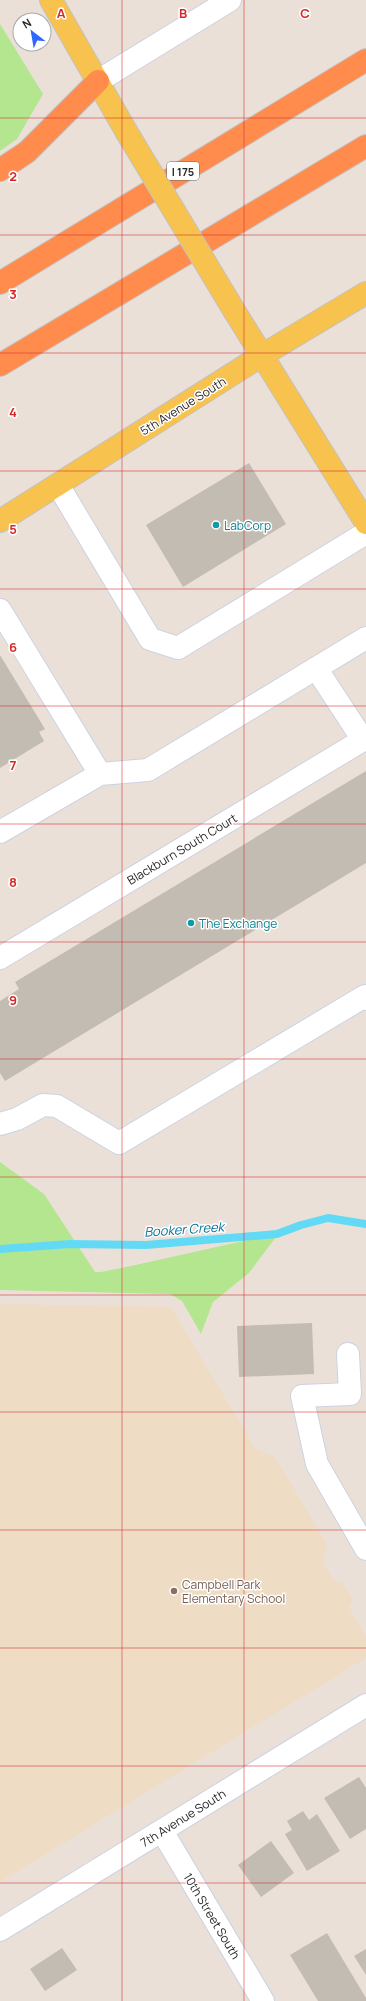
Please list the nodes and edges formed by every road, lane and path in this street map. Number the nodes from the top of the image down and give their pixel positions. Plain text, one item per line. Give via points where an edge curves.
1 (52, 0) edge
2 (230, 0) edge
3 (366, 60) edge
4 (98, 80) junction
5 (366, 146) edge
6 (0, 170) edge
7 (0, 282) edge
8 (366, 293) edge
9 (261, 356) junction
10 (0, 365) edge
11 (58, 485) junction
12 (0, 521) edge
13 (366, 523) edge
14 (366, 533) edge
15 (0, 610) edge
16 (366, 638) edge
17 (316, 668) junction
18 (100, 774) junction
19 (0, 832) edge
20 (0, 958) edge
21 (366, 999) edge
22 (0, 1124) edge
23 (348, 1354) dead end
24 (366, 1549) edge
25 (366, 1705) edge
26 (162, 1830) junction
27 (0, 1930) edge
28 (263, 2001) edge

1 - 4 main road
2 - 4 street
3 - 7 highway, I 175
4 - 6 highway via 27,152
4 - 9 main road, bridge
5 - 10 highway
8 - 9 main road, 5th Avenue South
9 - 11 main road, 5th Avenue South
9 - 13 main road
11 - 12 main road, 5th Avenue South
11 - 14 street via 150,639 178,648
15 - 18 street
16 - 17 street
17 - 18 street via 148,770
17 - 20 street, Blackburn South Court via 363,740
18 - 19 street
21 - 22 street via 365,996 119,1143 57,1106 43,1105 17,1119
23 - 24 street via 350,1394 302,1396 317,1464
25 - 26 street, 7th Avenue South
26 - 27 street, 7th Avenue South
26 - 28 street, 10th Street South

